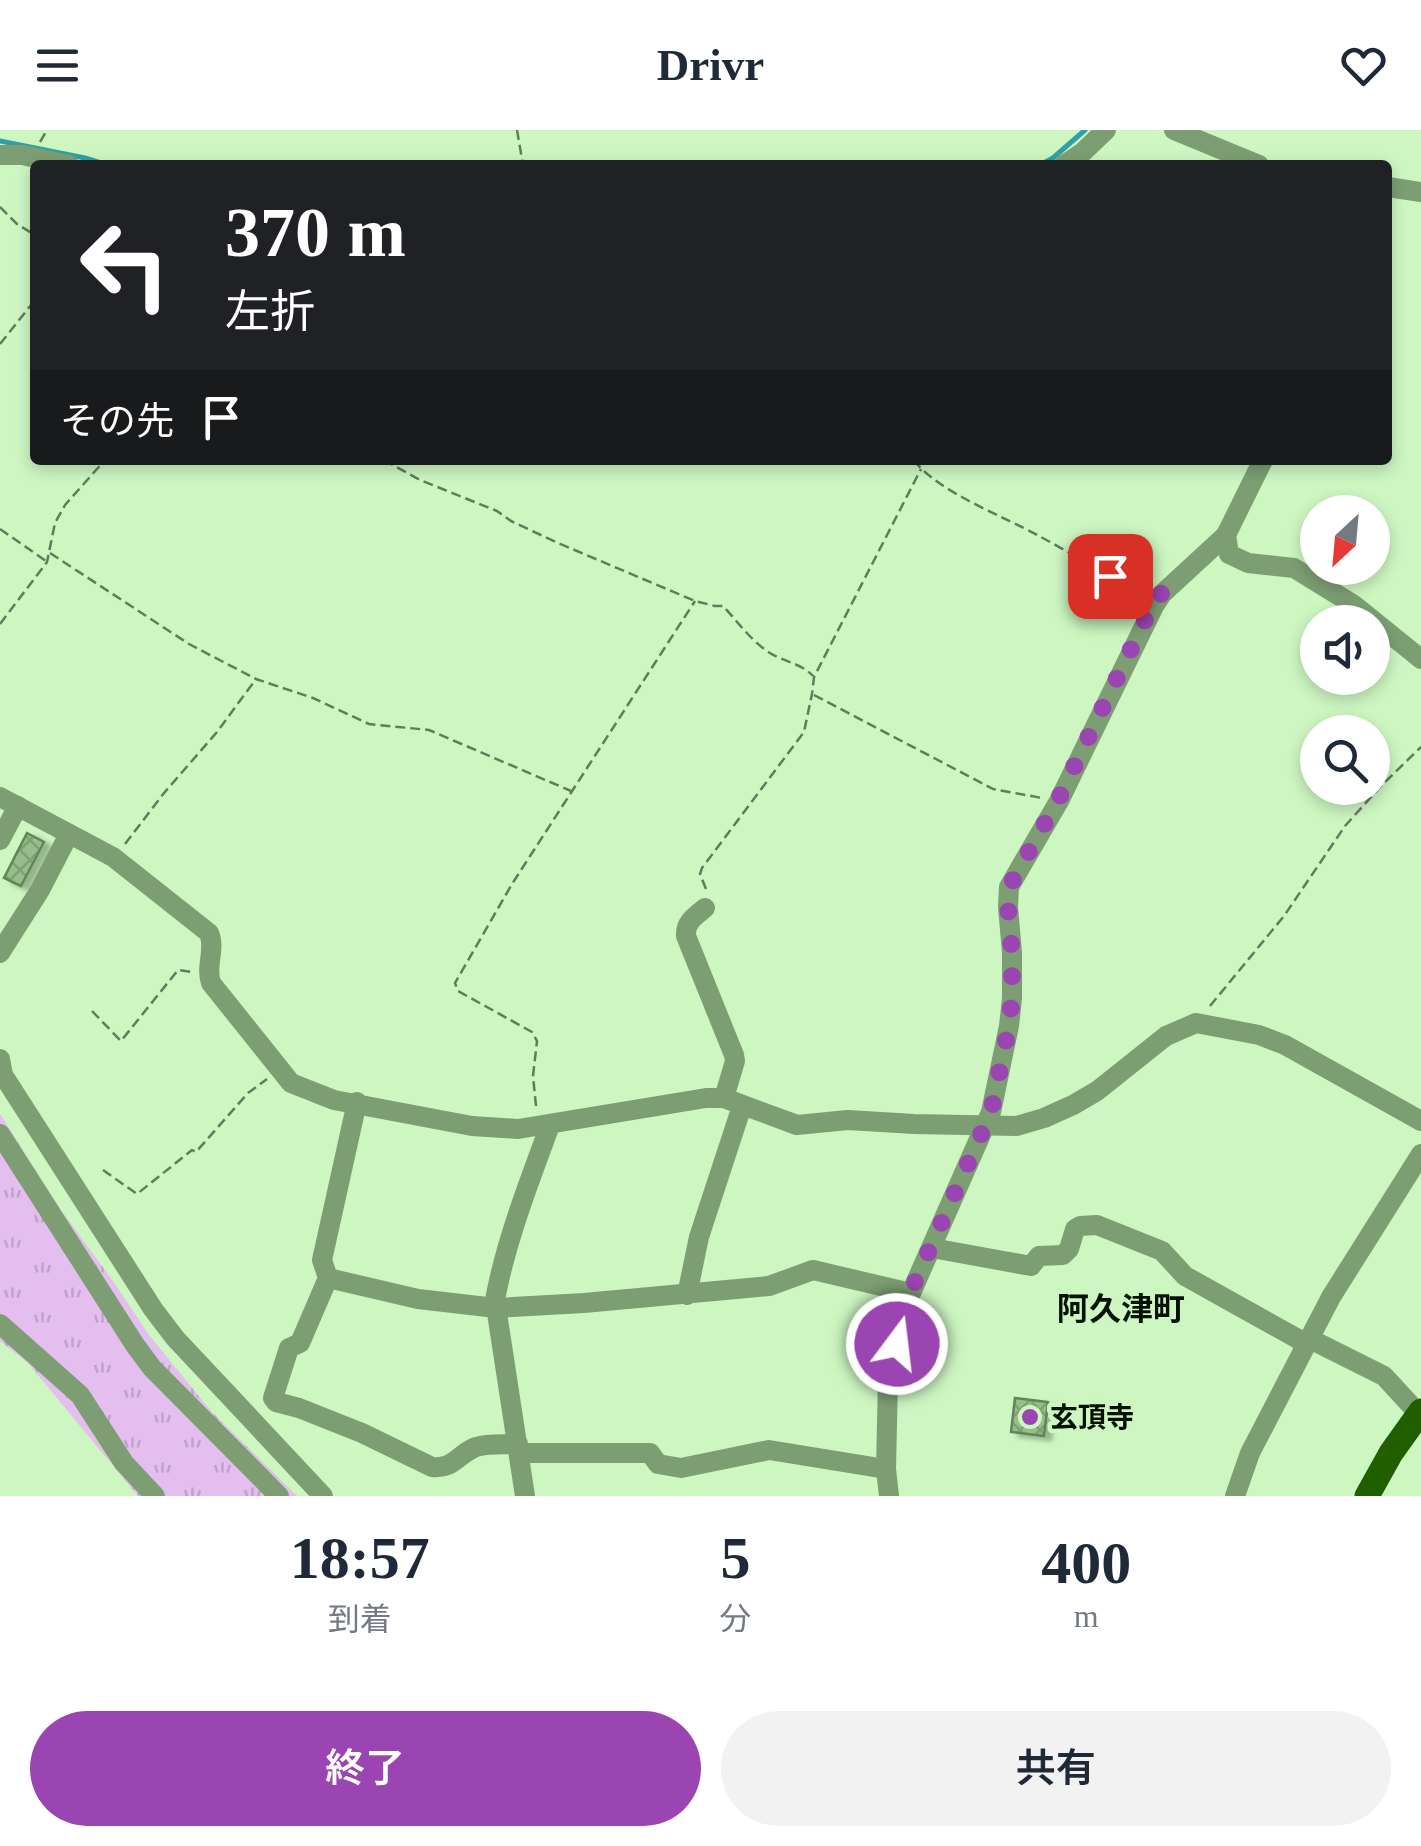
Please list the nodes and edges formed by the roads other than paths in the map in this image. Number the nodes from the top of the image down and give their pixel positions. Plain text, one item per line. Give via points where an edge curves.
1 (1106, 130) edge
2 (1174, 130) edge
3 (0, 155) edge
4 (46, 160) edge
5 (1072, 160) edge
6 (1247, 160) edge
7 (1421, 192) edge
8 (1392, 193) edge
9 (1261, 465) edge
10 (1226, 535) junction
11 (1421, 658) edge
12 (9, 802) edge
13 (69, 834) junction
14 (0, 840) edge
15 (705, 908) road end
16 (0, 953) edge
17 (0, 1059) edge
18 (356, 1102) junction
19 (733, 1102) junction
20 (1421, 1120) edge
21 (544, 1126) junction
22 (985, 1126) junction
23 (0, 1134) edge
24 (1421, 1154) edge
25 (932, 1248) junction
26 (328, 1278) junction
27 (910, 1293) junction
28 (687, 1295) junction
29 (496, 1308) junction
30 (0, 1324) edge
31 (1308, 1342) junction
32 (1420, 1412) edge
33 (519, 1448) junction
34 (886, 1469) junction
35 (155, 1496) edge
36 (279, 1496) edge
37 (322, 1496) edge
38 (525, 1496) edge
39 (888, 1496) edge
40 (1234, 1496) edge
41 (1367, 1496) edge

1 - 5 street
2 - 6 street
3 - 4 street
7 - 8 street
9 - 10 street
10 - 11 street via 1230,554 1294,568
10 - 22 street via 1162,594 1146,618 1009,887 1012,998
12 - 13 street
12 - 14 street
13 - 16 street
13 - 18 street via 114,857 208,933 212,983 291,1083
15 - 19 street via 685,931 734,1056
17 - 37 street via 4,1076 175,1338
18 - 21 street via 472,1126
18 - 26 street via 322,1260
19 - 21 street via 706,1098
19 - 22 street via 797,1124
19 - 28 street
20 - 22 street via 1285,1046 1196,1022 1166,1036 1073,1105 1016,1126
21 - 29 street via 500,1270
22 - 25 street
23 - 36 street via 152,1368
24 - 31 street
25 - 27 street
25 - 31 street via 1031,1266 1039,1256 1063,1255 1075,1229 1096,1225 1162,1251 1185,1276
26 - 29 street
26 - 33 street via 300,1343 289,1348 276,1402 432,1467 448,1466 476,1448
27 - 28 street via 813,1270 769,1286
27 - 34 street via 888,1378
28 - 29 street
29 - 33 street
30 - 35 street via 80,1395 124,1463
31 - 32 street via 1384,1376
31 - 40 street
32 - 41 main road
33 - 34 street via 650,1453 658,1464 681,1468 769,1450
33 - 38 street
34 - 39 street

